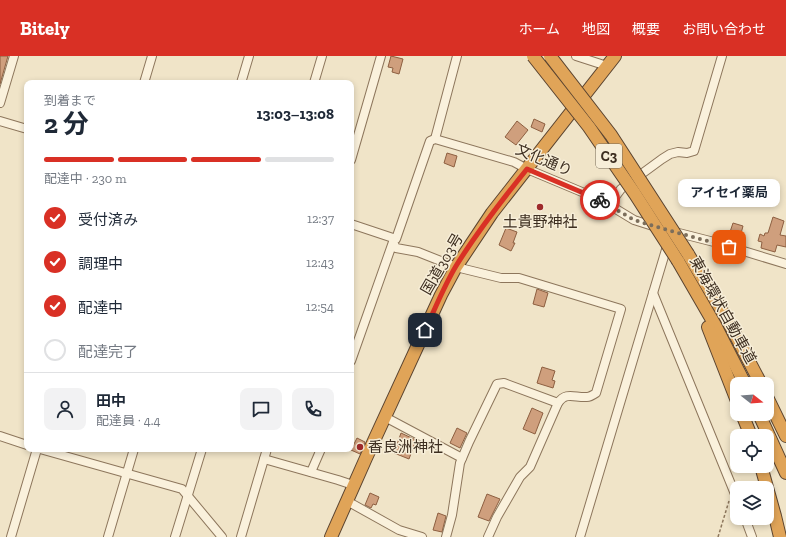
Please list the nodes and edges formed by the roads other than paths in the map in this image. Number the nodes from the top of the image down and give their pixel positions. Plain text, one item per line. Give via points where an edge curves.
1 (14, 56) edge
2 (152, 56) edge
3 (249, 56) edge
4 (322, 56) edge
5 (382, 56) edge
6 (457, 56) edge
7 (533, 56) edge
8 (550, 56) edge
9 (576, 56) edge
10 (615, 56) edge
11 (722, 56) edge
12 (607, 66) junction
13 (145, 80) edge
14 (242, 80) edge
15 (315, 80) edge
16 (0, 103) edge
17 (0, 121) edge
18 (24, 128) edge
19 (435, 139) junction
20 (354, 150) edge
21 (527, 169) junction
22 (609, 205) junction
23 (354, 225) edge
24 (672, 231) junction
25 (786, 264) edge
26 (456, 267) junction
27 (692, 285) junction
28 (653, 293) junction
29 (354, 352) edge
30 (741, 377) edge
31 (757, 377) edge
32 (730, 383) edge
33 (558, 403) junction
34 (774, 411) edge
35 (385, 416) junction
36 (762, 421) edge
37 (0, 436) edge
38 (786, 436) edge
39 (24, 444) edge
40 (36, 452) edge
41 (50, 452) edge
42 (133, 452) edge
43 (201, 452) edge
44 (266, 452) edge
45 (320, 452) edge
46 (462, 458) junction
47 (264, 459) junction
48 (311, 472) junction
49 (763, 473) edge
50 (127, 474) junction
51 (786, 474) edge
52 (730, 482) edge
53 (353, 486) junction
54 (187, 495) junction
55 (347, 501) junction
56 (747, 525) edge
57 (11, 537) edge
58 (108, 537) edge
59 (175, 537) edge
60 (222, 537) edge
61 (241, 537) edge
62 (331, 537) edge
63 (422, 537) edge
64 (446, 537) edge
65 (488, 537) edge
66 (580, 537) edge
67 (752, 537) edge
68 (780, 537) edge

1 - 16 street
2 - 13 street
3 - 14 street
4 - 15 street
5 - 20 street
6 - 19 street
7 - 27 highway, 東海環状自動車道 / C3, bridge via 589,127
8 - 31 highway, 東海環状自動車道 / C3, bridge via 611,135 688,254
9 - 12 street
10 - 12 highway, 国道303号
11 - 22 street via 694,151 670,154 662,159 621,189
12 - 21 highway, 国道303号
17 - 18 street
19 - 21 street, 文化通り via 514,162
19 - 23 street via 430,142 396,239
21 - 22 street, 文化通り
21 - 26 highway, 国道303号 via 492,213
22 - 24 street, 文化通り via 634,220
24 - 25 street, 文化通り
24 - 28 street
26 - 29 street via 418,252 396,248 393,242
26 - 33 street via 501,278 519,278 622,308 596,393 588,397 569,395
26 - 35 highway, 国道303号
27 - 30 highway, 東海環状自動車道 / C3
27 - 32 highway
28 - 52 street
28 - 66 street
33 - 46 street via 504,383 497,384
33 - 65 street via 530,467 520,477
34 - 38 highway
35 - 46 street
35 - 53 highway, 国道303号
36 - 51 highway
37 - 39 street
40 - 57 street
41 - 50 street
42 - 50 street
43 - 54 street
44 - 47 street
45 - 48 street
46 - 64 street
47 - 48 street
47 - 61 street
48 - 53 street
49 - 68 highway
50 - 54 street via 182,489
50 - 58 street
53 - 55 highway, 国道303号
54 - 59 street
54 - 60 street
55 - 62 highway, 国道303号
55 - 63 street via 399,530
56 - 67 street

